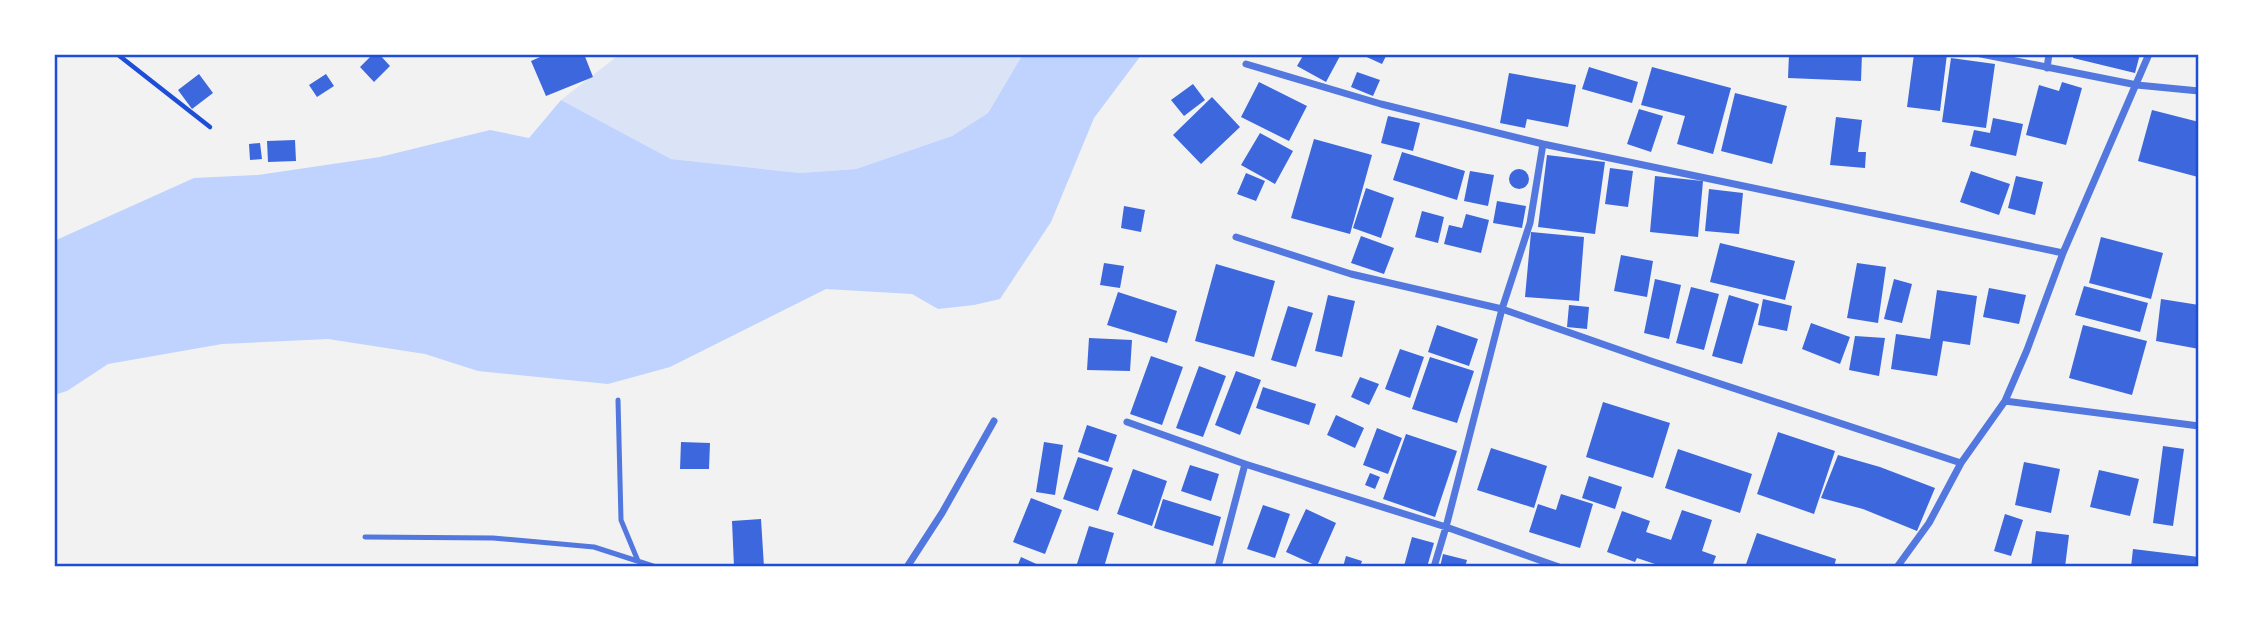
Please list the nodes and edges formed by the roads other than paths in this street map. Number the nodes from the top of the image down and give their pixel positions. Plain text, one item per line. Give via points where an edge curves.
1 (1980, 54) edge
2 (2049, 54) edge
3 (2149, 54) edge
4 (1245, 64) dead end
5 (2047, 68) junction
6 (2137, 85) junction
7 (2199, 92) edge
8 (1543, 144) junction
9 (1236, 237) dead end
10 (2063, 253) junction
11 (1502, 309) junction
12 (618, 400) dead end
13 (2004, 401) junction
14 (994, 421) dead end
15 (1127, 422) dead end
16 (2199, 426) edge
17 (1961, 463) junction
18 (1245, 464) junction
19 (1446, 527) junction
20 (365, 537) dead end
21 (638, 561) junction
22 (656, 567) edge
23 (906, 567) edge
24 (1218, 567) edge
25 (1434, 567) edge
26 (1559, 567) edge
27 (1897, 567) edge

1 - 5 street
2 - 5 street
3 - 6 street
4 - 8 street
5 - 6 street
6 - 7 street
6 - 10 street
8 - 10 street
8 - 11 street via 1530,223
9 - 11 street via 1351,274
10 - 13 street
11 - 17 street
11 - 19 street
12 - 21 lane via 621,520
13 - 16 street
13 - 17 street
14 - 23 street
15 - 18 street
17 - 27 street
18 - 19 street
18 - 24 street
19 - 25 street
19 - 26 street
20 - 21 lane via 493,538 594,547
21 - 22 lane

